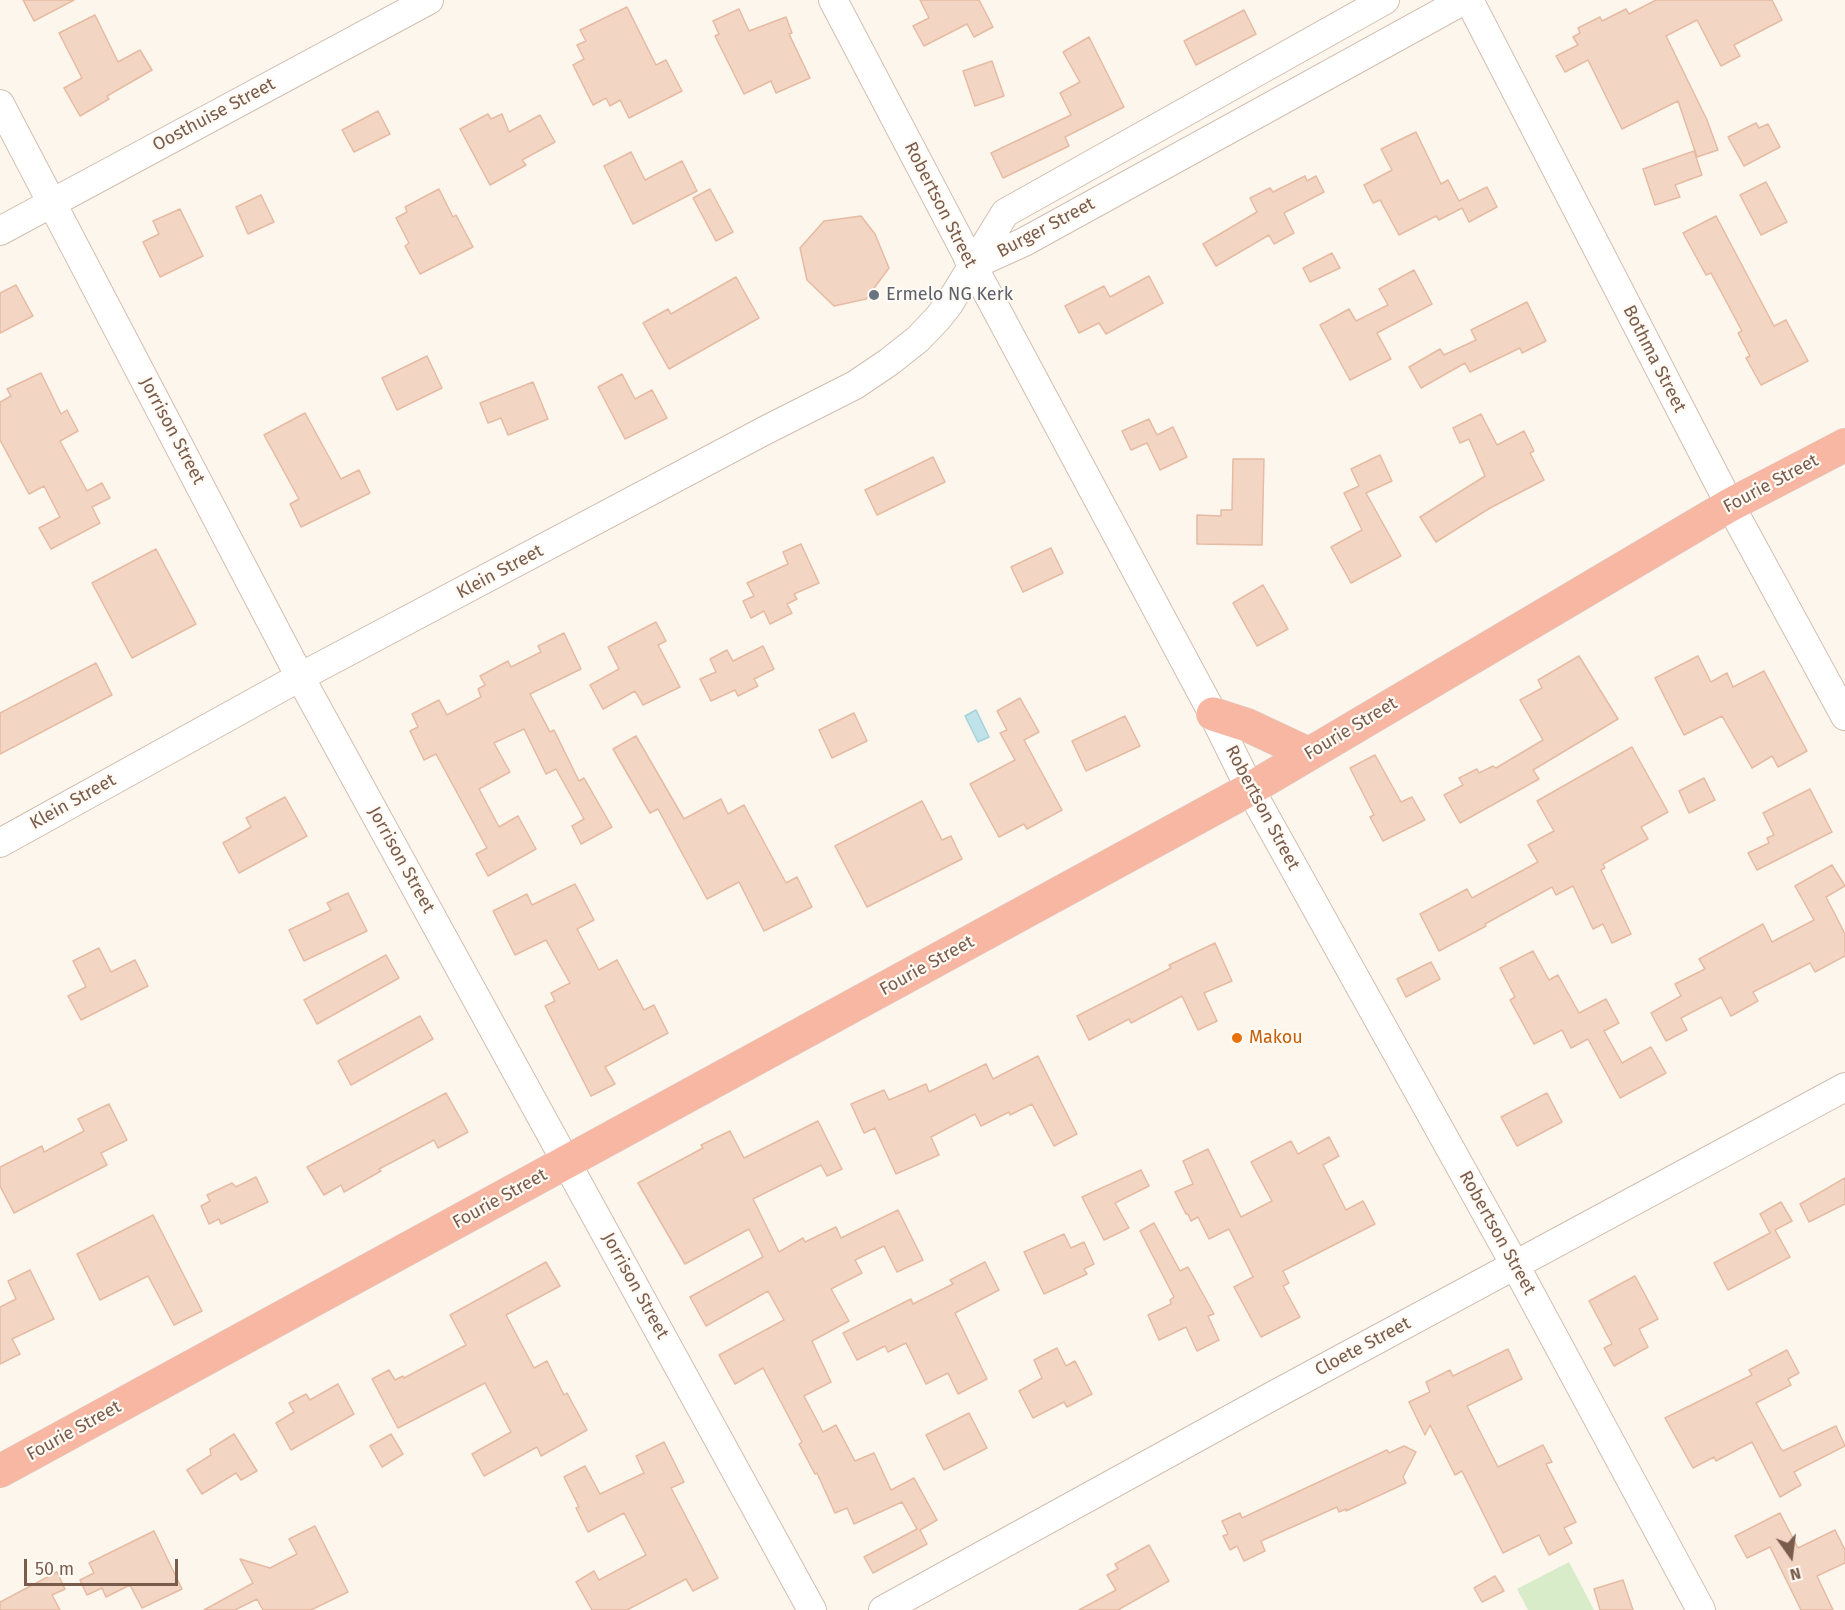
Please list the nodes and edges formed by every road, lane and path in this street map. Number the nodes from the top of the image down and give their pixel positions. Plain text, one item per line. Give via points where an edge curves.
1 (429, 0) edge
2 (833, 0) edge
3 (1385, 0) edge
4 (1464, 0) edge
5 (1469, 0) edge
6 (0, 104) edge
7 (53, 202) junction
8 (0, 231) edge
9 (971, 267) junction
10 (1845, 445) edge
11 (1730, 505) junction
12 (300, 677) junction
13 (1213, 714) junction
14 (1845, 716) edge
15 (1310, 754) junction
16 (1250, 789) junction
17 (0, 843) edge
18 (1845, 1088) edge
19 (567, 1162) junction
20 (1515, 1265) junction
21 (0, 1471) edge
22 (812, 1610) edge
23 (883, 1610) edge
24 (1701, 1610) edge

1 - 7 street, Oosthuise Street
2 - 9 street, Robertson Street
3 - 9 street, Burger Street via 1005,213
4 - 9 street, Burger Street via 1024,242
5 - 11 street, Bothma Street
6 - 7 street, Jorrison Street
7 - 8 street, Oosthuise Street
7 - 12 street, Jorrison Street
9 - 12 street, Klein Street via 949,304 918,339 855,385
9 - 13 street, Robertson Street
10 - 11 highway, Fourie Street
11 - 14 street, Bothma Street
11 - 15 highway, Fourie Street
12 - 17 street, Klein Street
12 - 19 street, Jorrison Street
13 - 15 highway
13 - 16 street, Robertson Street
15 - 16 highway, Fourie Street
16 - 19 highway, Fourie Street
16 - 20 street, Robertson Street
18 - 20 street, Cloete Street
19 - 21 highway, Fourie Street
19 - 22 street, Jorrison Street
20 - 23 street, Cloete Street
20 - 24 street, Robertson Street

